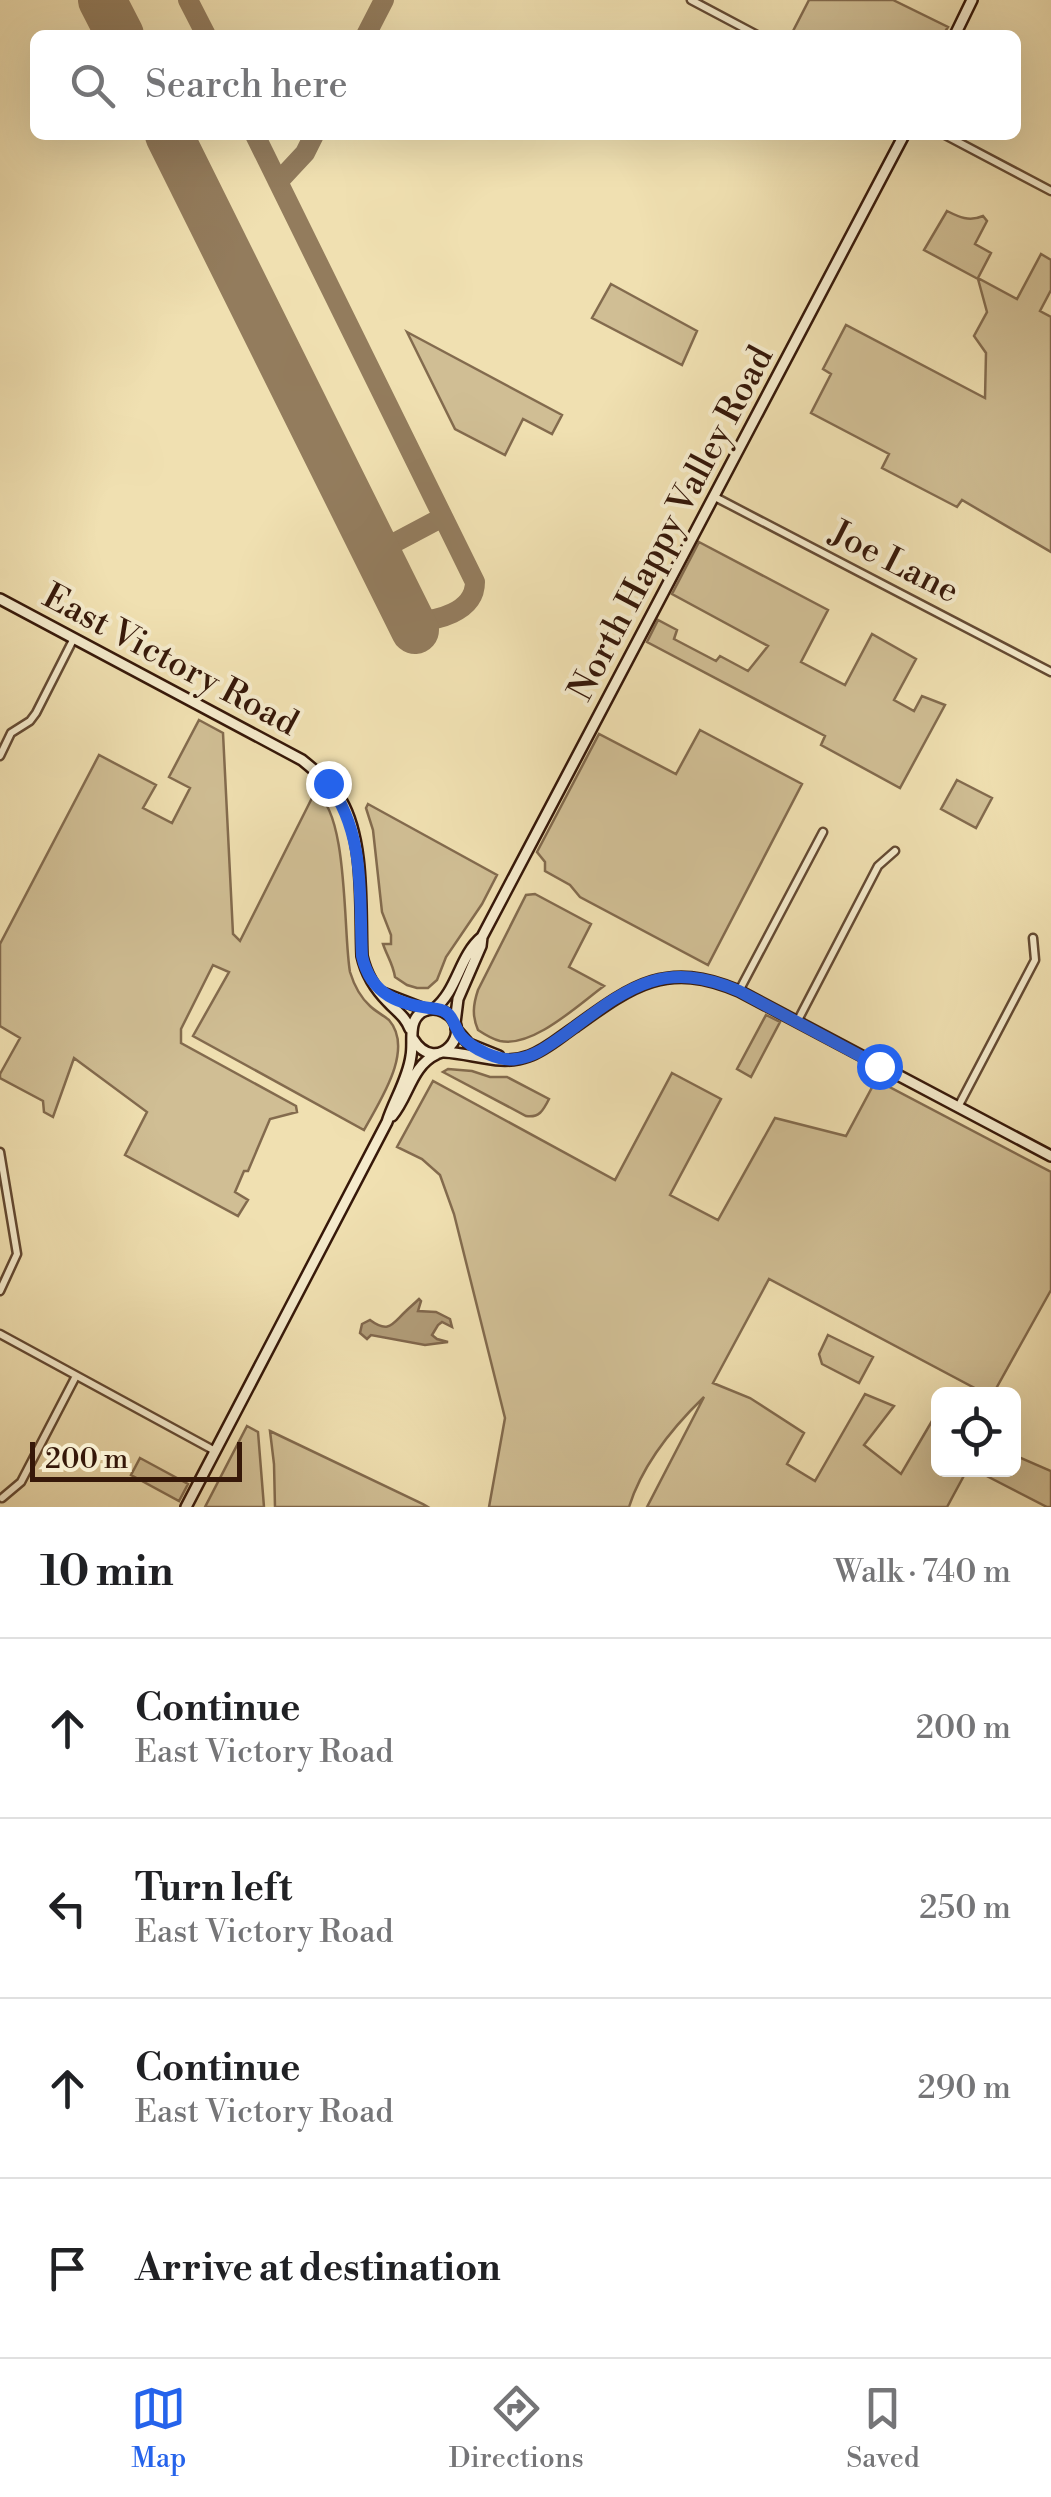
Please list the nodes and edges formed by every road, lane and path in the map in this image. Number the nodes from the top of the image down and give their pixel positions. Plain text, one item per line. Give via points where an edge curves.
1 (691, 0) edge
2 (972, 0) edge
3 (748, 30) edge
4 (957, 30) edge
5 (901, 140) edge
6 (954, 140) edge
7 (1051, 191) edge
8 (715, 497) junction
9 (0, 599) edge
10 (74, 638) junction
11 (1051, 672) edge
12 (0, 756) edge
13 (823, 832) dead end
14 (895, 851) dead end
15 (482, 936) junction
16 (1033, 938) dead end
17 (739, 991) junction
18 (380, 992) junction
19 (430, 1009) junction
20 (797, 1022) junction
21 (455, 1026) junction
22 (412, 1036) junction
23 (440, 1053) junction
24 (506, 1060) junction
25 (958, 1107) junction
26 (387, 1122) junction
27 (0, 1152) edge
28 (1051, 1156) edge
29 (0, 1291) edge
30 (0, 1334) edge
31 (76, 1376) junction
32 (215, 1452) junction
33 (2, 1498) edge
34 (186, 1507) edge

1 - 3 street
2 - 4 main road
5 - 8 main road, North Happy Valley Road
6 - 7 street
8 - 11 street, Joe Lane
8 - 15 main road, North Happy Valley Road
9 - 10 main road, East Victory Road
10 - 12 street via 36,713 11,733
10 - 18 main road, East Victory Road via 302,760 328,783 357,845 362,956
13 - 17 street
14 - 20 street via 878,866
15 - 19 main road, North Happy Valley Road via 450,993
15 - 21 main road, North Happy Valley Road
16 - 25 street via 1035,960
17 - 20 main road
17 - 24 main road via 690,977 653,980 621,993 547,1047
18 - 19 main road
18 - 22 main road, East Victory Road via 403,1014
19 - 21 main road via 448,1013
19 - 22 main road via 416,1018
20 - 25 main road
21 - 23 main road via 455,1041
21 - 24 main road via 469,1044
22 - 23 main road via 422,1050
22 - 26 main road via 410,1064
23 - 24 main road
23 - 26 main road via 418,1067
25 - 28 main road
26 - 32 main road
27 - 29 street via 17,1254
30 - 31 street
31 - 32 street
31 - 33 street via 20,1482
32 - 34 main road

